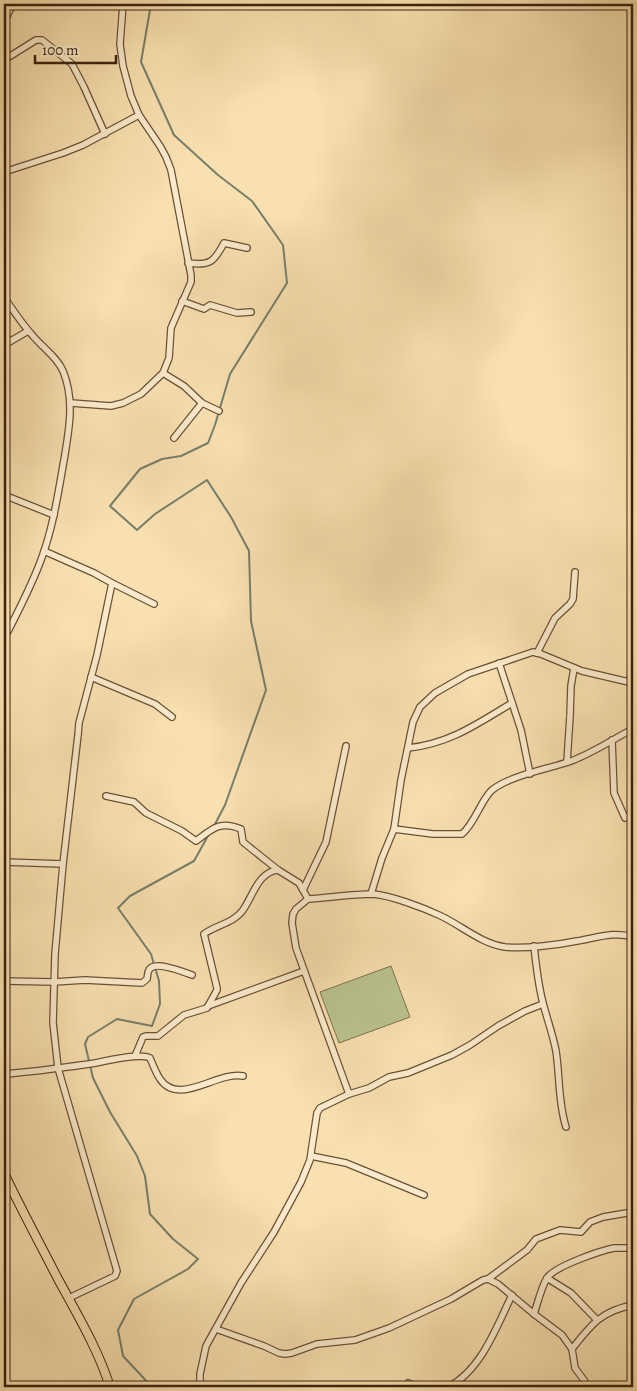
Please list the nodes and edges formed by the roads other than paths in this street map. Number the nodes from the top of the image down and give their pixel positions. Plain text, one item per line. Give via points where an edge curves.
1 (13, 4) edge
2 (123, 4) edge
3 (4, 22) edge
4 (4, 60) edge
5 (139, 115) junction
6 (105, 134) junction
7 (4, 172) edge
8 (247, 248) dead end
9 (188, 263) junction
10 (4, 297) edge
11 (182, 301) junction
12 (251, 312) dead end
13 (28, 330) junction
14 (4, 345) edge
15 (163, 373) junction
16 (71, 403) junction
17 (202, 403) junction
18 (219, 411) dead end
19 (174, 438) dead end
20 (4, 495) edge
21 (54, 516) junction
22 (44, 551) junction
23 (575, 572) dead end
24 (112, 583) junction
25 (154, 604) dead end
26 (4, 639) edge
27 (537, 653) junction
28 (633, 657) edge
29 (500, 663) junction
30 (574, 668) junction
31 (91, 677) junction
32 (632, 683) edge
33 (512, 703) junction
34 (172, 717) dead end
35 (633, 729) edge
36 (612, 740) junction
37 (346, 746) dead end
38 (408, 748) junction
39 (567, 762) junction
40 (530, 774) junction
41 (106, 796) dead end
42 (633, 814) edge
43 (394, 829) junction
44 (4, 862) edge
45 (63, 864) junction
46 (278, 870) junction
47 (304, 890) junction
48 (371, 894) junction
49 (308, 899) junction
50 (633, 937) edge
51 (534, 946) junction
52 (304, 971) junction
53 (192, 975) dead end
54 (4, 981) edge
55 (54, 982) junction
56 (543, 1004) junction
57 (208, 1006) junction
58 (135, 1056) junction
59 (58, 1068) junction
60 (4, 1074) edge
61 (243, 1076) dead end
62 (349, 1094) junction
63 (566, 1128) dead end
64 (310, 1156) junction
65 (4, 1173) edge
66 (7, 1187) edge
67 (424, 1195) dead end
68 (633, 1212) edge
69 (630, 1248) dead end
70 (547, 1278) junction
71 (488, 1279) junction
72 (512, 1295) junction
73 (69, 1298) junction
74 (633, 1305) edge
75 (534, 1314) junction
76 (597, 1320) junction
77 (216, 1329) junction
78 (572, 1349) junction
79 (408, 1383) dead end
80 (109, 1386) edge
81 (200, 1387) edge
82 (417, 1387) edge
83 (448, 1387) edge
84 (589, 1387) edge

1 - 3 street
2 - 5 street via 120,44 123,66
4 - 6 street via 36,40 42,40 72,64
5 - 6 street
5 - 9 street via 160,146 171,170
6 - 7 street via 63,153
8 - 9 street via 224,242 212,262 203,265
9 - 11 street via 191,282
10 - 13 street
11 - 12 street via 204,309 210,305 238,313
11 - 15 street via 171,328 169,358
13 - 14 street
13 - 16 street via 62,368
15 - 16 street via 142,394 123,403 110,406
15 - 17 street
16 - 21 street
17 - 18 street
17 - 19 street
20 - 21 street
21 - 22 street
22 - 24 street
22 - 26 street
23 - 27 street via 573,599 556,618
24 - 25 street
24 - 31 street
27 - 29 street
27 - 30 street
28 - 32 street
29 - 33 street
29 - 38 street via 468,674 424,702 415,715
30 - 32 street
30 - 39 street
31 - 34 street via 156,704
31 - 45 street via 78,729
33 - 38 street via 454,737 425,747
33 - 40 street
35 - 36 street
36 - 39 street
36 - 42 street via 614,793 625,818
37 - 47 street via 326,842
38 - 43 street
39 - 40 street
40 - 43 street via 492,791 462,834
41 - 46 street via 134,802 146,813 196,841 216,826 231,824 241,829 243,842
43 - 48 street
44 - 45 street
45 - 55 street
46 - 47 street via 295,879
46 - 57 street via 260,880 241,912 204,934 217,988
47 - 49 street
48 - 49 street
48 - 51 street via 423,908 495,944
49 - 52 street via 296,909 292,923
50 - 51 street via 618,934
51 - 56 street
52 - 57 street
52 - 62 street
53 - 55 street via 160,966 151,968 142,983
54 - 55 street
55 - 59 street
56 - 62 street via 498,1026 452,1055
56 - 63 street via 556,1050 559,1095
57 - 58 street via 184,1015 158,1036 143,1037
58 - 59 street
58 - 61 street via 149,1057 159,1078 174,1090 189,1089 230,1075
59 - 60 street
59 - 73 street via 117,1271 115,1276
62 - 64 street via 318,1110
64 - 67 street via 346,1163
64 - 77 street via 289,1206 240,1283
65 - 66 main road
66 - 73 main road
68 - 71 street via 603,1216 590,1222 582,1232 560,1230 536,1239 527,1250
69 - 70 street via 612,1249 567,1264
70 - 75 street
70 - 76 street via 571,1294
71 - 72 street
71 - 77 street via 389,1328 355,1340 318,1344 292,1353 279,1353
72 - 75 street
72 - 83 street via 494,1334 475,1364
73 - 80 main road
74 - 76 street via 609,1312
75 - 78 street via 562,1335
76 - 78 street
77 - 81 street via 206,1346
78 - 84 street via 575,1368
79 - 82 street

